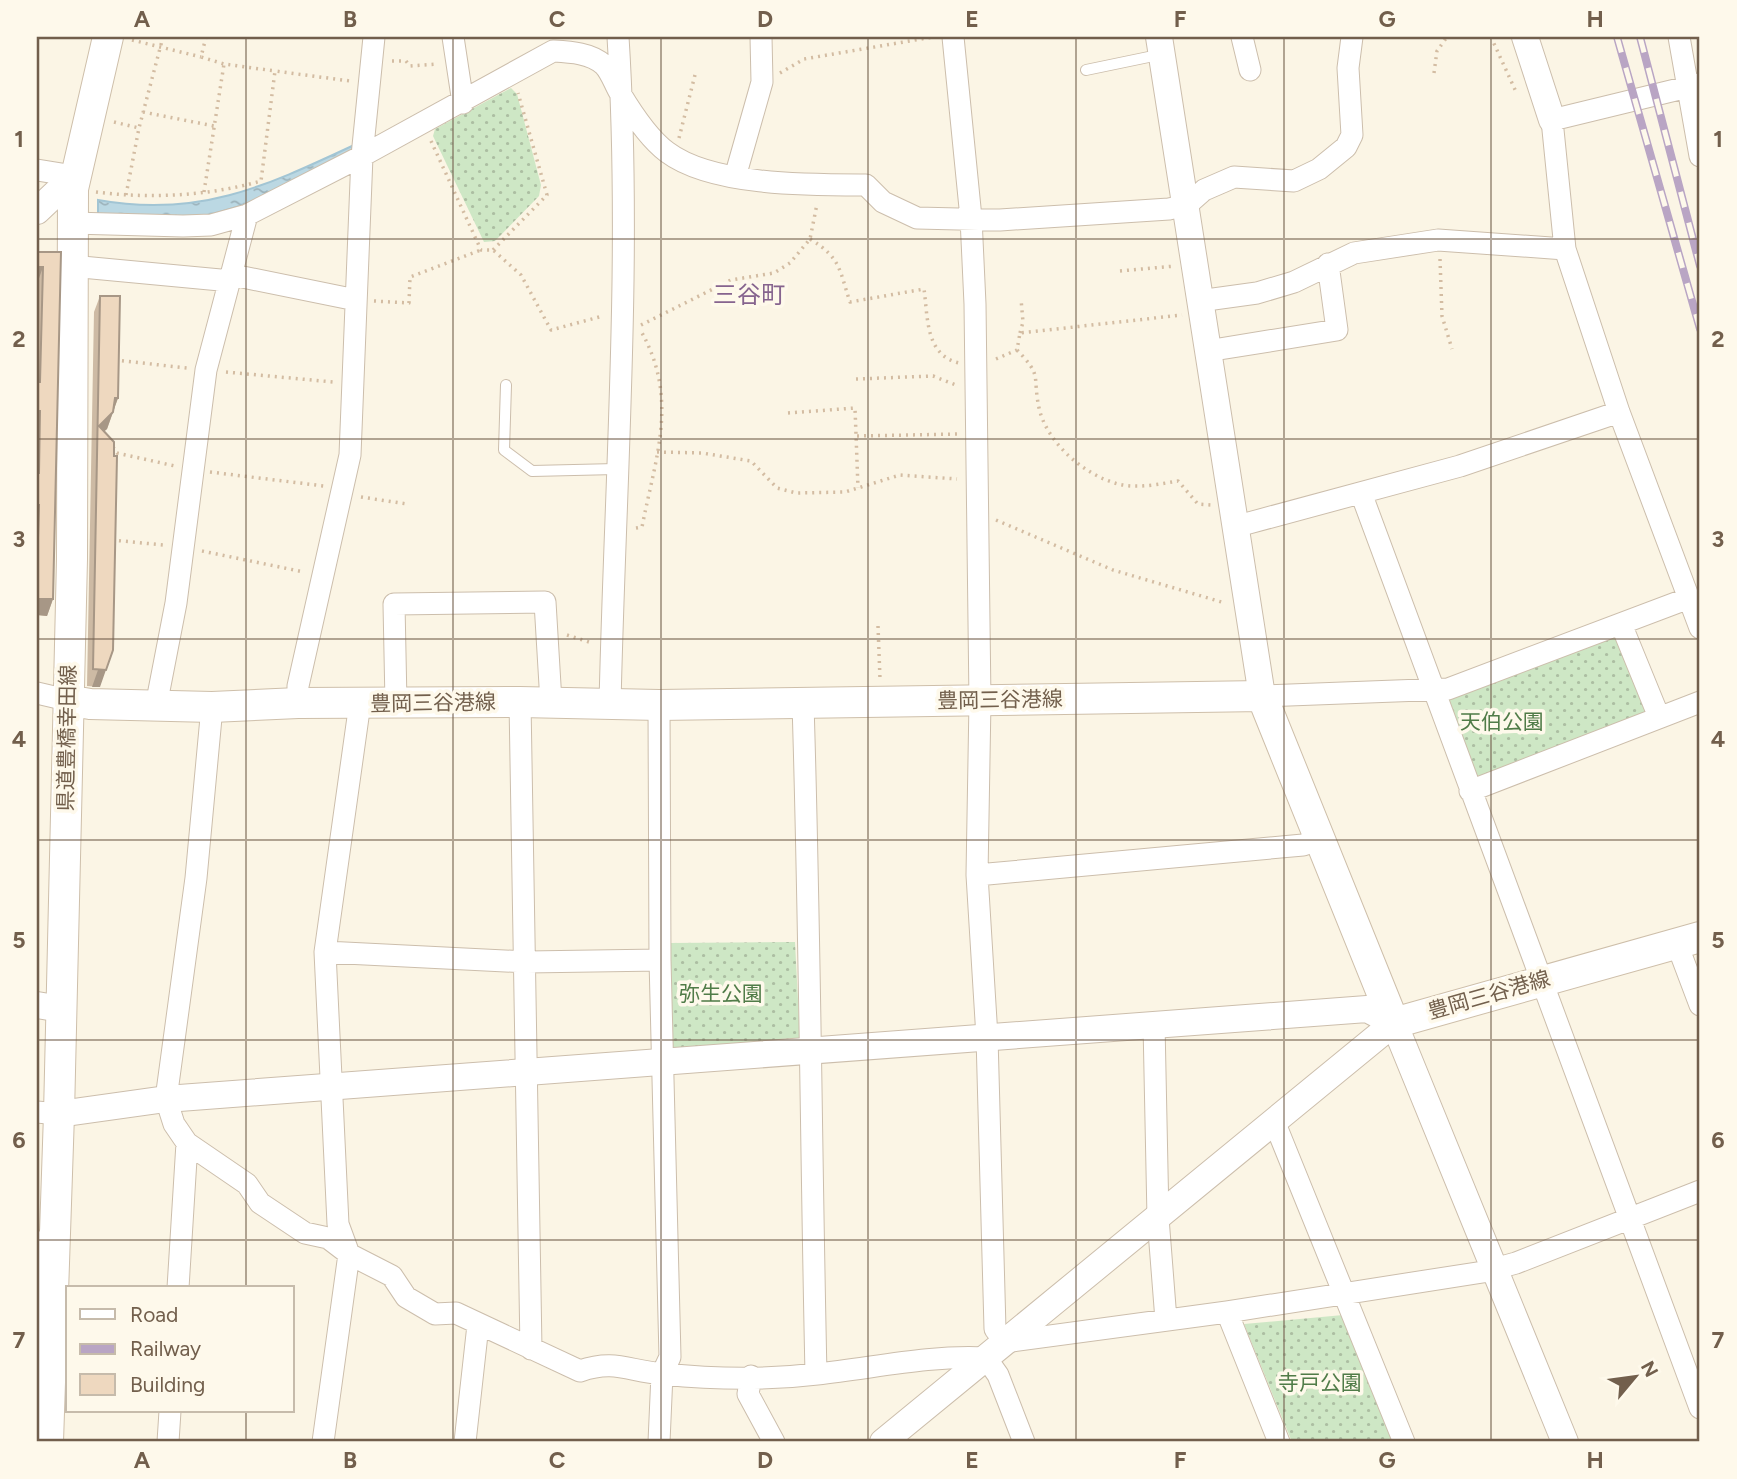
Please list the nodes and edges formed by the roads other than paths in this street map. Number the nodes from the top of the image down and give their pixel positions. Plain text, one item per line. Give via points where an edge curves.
1 (374, 37) edge
2 (453, 37) edge
3 (618, 37) edge
4 (761, 37) edge
5 (953, 37) edge
6 (1242, 37) edge
7 (1352, 37) edge
8 (1525, 37) edge
9 (1679, 37) edge
10 (118, 38) edge
11 (1161, 45) edge
12 (1086, 70) dead end
13 (1250, 70) dead end
14 (1695, 86) edge
15 (621, 95) junction
16 (463, 103) junction
17 (1552, 120) junction
18 (362, 156) junction
19 (1700, 156) edge
20 (37, 170) edge
21 (735, 177) junction
22 (74, 182) junction
23 (1187, 205) junction
24 (37, 211) edge
25 (247, 215) junction
26 (971, 218) junction
27 (72, 223) junction
28 (1565, 249) junction
29 (1328, 264) junction
30 (71, 266) junction
31 (232, 278) junction
32 (356, 299) junction
33 (1199, 301) junction
34 (1207, 351) junction
35 (506, 385) dead end
36 (1619, 412) junction
37 (616, 469) junction
38 (1361, 493) junction
39 (1233, 514) junction
40 (1689, 598) junction
41 (1621, 624) junction
42 (1700, 628) edge
43 (37, 692) edge
44 (1433, 692) junction
45 (1262, 696) junction
46 (67, 700) junction
47 (980, 701) junction
48 (520, 702) junction
49 (551, 702) junction
50 (1700, 702) edge
51 (298, 703) junction
52 (396, 703) junction
53 (360, 704) junction
54 (610, 704) junction
55 (803, 704) junction
56 (659, 705) junction
57 (156, 706) junction
58 (212, 707) junction
59 (1659, 718) junction
60 (1470, 791) junction
61 (1318, 840) junction
62 (977, 874) junction
63 (1689, 940) edge
64 (325, 952) junction
65 (660, 960) junction
66 (527, 962) junction
67 (1541, 979) junction
68 (1700, 1005) edge
69 (49, 1007) edge
70 (1394, 1023) junction
71 (1153, 1024) junction
72 (987, 1037) junction
73 (809, 1051) junction
74 (663, 1062) junction
75 (527, 1073) junction
76 (331, 1088) junction
77 (166, 1099) junction
78 (48, 1113) edge
79 (1274, 1121) junction
80 (187, 1143) junction
81 (1700, 1191) edge
82 (1158, 1218) junction
83 (1631, 1219) junction
84 (45, 1241) edge
85 (349, 1254) junction
86 (1496, 1268) junction
87 (178, 1286) edge
88 (1343, 1292) junction
89 (1227, 1312) junction
90 (1166, 1320) junction
91 (478, 1325) junction
92 (531, 1349) junction
93 (996, 1350) junction
94 (662, 1374) junction
95 (816, 1374) junction
96 (751, 1376) junction
97 (1700, 1408) edge
98 (170, 1412) edge
99 (48, 1442) edge
100 (168, 1442) edge
101 (323, 1442) edge
102 (465, 1442) edge
103 (659, 1442) edge
104 (774, 1442) edge
105 (883, 1442) edge
106 (1024, 1442) edge
107 (1279, 1442) edge
108 (1404, 1442) edge
109 (1565, 1442) edge

1 - 18 street
2 - 16 street
3 - 15 street
4 - 21 street via 762,82
5 - 26 street
6 - 13 street
7 - 23 street via 1348,68 1352,135 1346,147 1319,169 1294,181 1234,177 1204,190
8 - 17 street
9 - 14 street
10 - 22 main road, 県道豊橋幸田線
11 - 12 lane
11 - 23 street
14 - 17 street
14 - 19 street
15 - 16 street via 606,66 581,54 554,51
15 - 21 street via 654,140 674,157
15 - 37 street via 627,321
16 - 18 street
17 - 28 street
18 - 25 street
18 - 32 street
20 - 22 street
21 - 26 street via 866,186 883,202 917,218
22 - 24 street
22 - 27 main road, 県道豊橋幸田線
23 - 26 street via 1070,217
23 - 33 street
25 - 27 street via 211,225
25 - 31 street
26 - 47 street
27 - 30 main road, 県道豊橋幸田線
28 - 29 street via 1438,240 1354,253
28 - 36 street
29 - 33 street via 1294,282 1257,293
29 - 34 street via 1337,330
30 - 31 street
30 - 46 main road, 県道豊橋幸田線 via 72,548
31 - 32 street
31 - 57 street via 206,370 170,641
32 - 51 street via 350,455
33 - 34 street
34 - 39 street
35 - 37 lane via 504,450 532,471
36 - 38 street via 1460,466
36 - 40 street
37 - 54 street
38 - 39 street
38 - 44 street
39 - 45 street
40 - 41 street
40 - 42 street
41 - 44 street
41 - 59 street
43 - 46 street
44 - 45 street
44 - 60 street
45 - 47 main road, 豊岡三谷港線
45 - 61 main road
46 - 57 main road, 豊岡三谷港線
46 - 69 main road, 県道豊橋幸田線
47 - 55 main road, 豊岡三谷港線
47 - 62 street
48 - 49 main road, 豊岡三谷港線
48 - 52 main road, 豊岡三谷港線
48 - 66 street
49 - 52 street via 545,602 394,604
49 - 54 main road, 豊岡三谷港線
50 - 59 street
51 - 53 main road, 豊岡三谷港線
51 - 58 main road, 豊岡三谷港線
52 - 53 main road, 豊岡三谷港線
53 - 64 street
54 - 56 main road, 豊岡三谷港線
55 - 56 main road, 豊岡三谷港線
55 - 73 street via 811,933
56 - 65 street
57 - 58 main road, 豊岡三谷港線
58 - 77 street via 197,878
59 - 60 street
60 - 67 street
61 - 62 street
61 - 70 main road
62 - 72 street
63 - 67 main road, 豊岡三谷港線
63 - 68 street
64 - 66 street
64 - 76 street
65 - 66 street
65 - 74 street
66 - 75 street
67 - 70 main road, 豊岡三谷港線
67 - 83 street
69 - 78 main road, 県道豊橋幸田線
70 - 71 street via 1367,1009
70 - 79 street
70 - 86 street
71 - 72 street
71 - 82 street
72 - 73 street
72 - 93 street
73 - 74 street
73 - 95 street
74 - 75 street
74 - 94 street via 670,1357
75 - 76 street
75 - 92 street
76 - 77 street
76 - 85 street via 338,1224
77 - 78 street
77 - 80 street via 174,1124
78 - 84 main road, 県道豊橋幸田線
79 - 82 street
79 - 88 street
80 - 85 street via 247,1184 260,1203 305,1233 328,1238
80 - 87 street
81 - 83 street
82 - 90 street
82 - 93 street
83 - 86 street
83 - 97 street
84 - 99 main road, 県道豊橋幸田線
85 - 91 street via 392,1276 406,1297 435,1314 456,1312
85 - 101 street
86 - 88 street
86 - 109 street
88 - 89 street
88 - 108 street
89 - 90 street
89 - 107 street
90 - 93 street
91 - 92 street
91 - 102 street
92 - 94 street via 580,1371 603,1363
93 - 95 street
93 - 105 street
93 - 106 street via 998,1375
94 - 96 street
94 - 103 street
95 - 96 street
96 - 104 street via 748,1394
98 - 100 street

